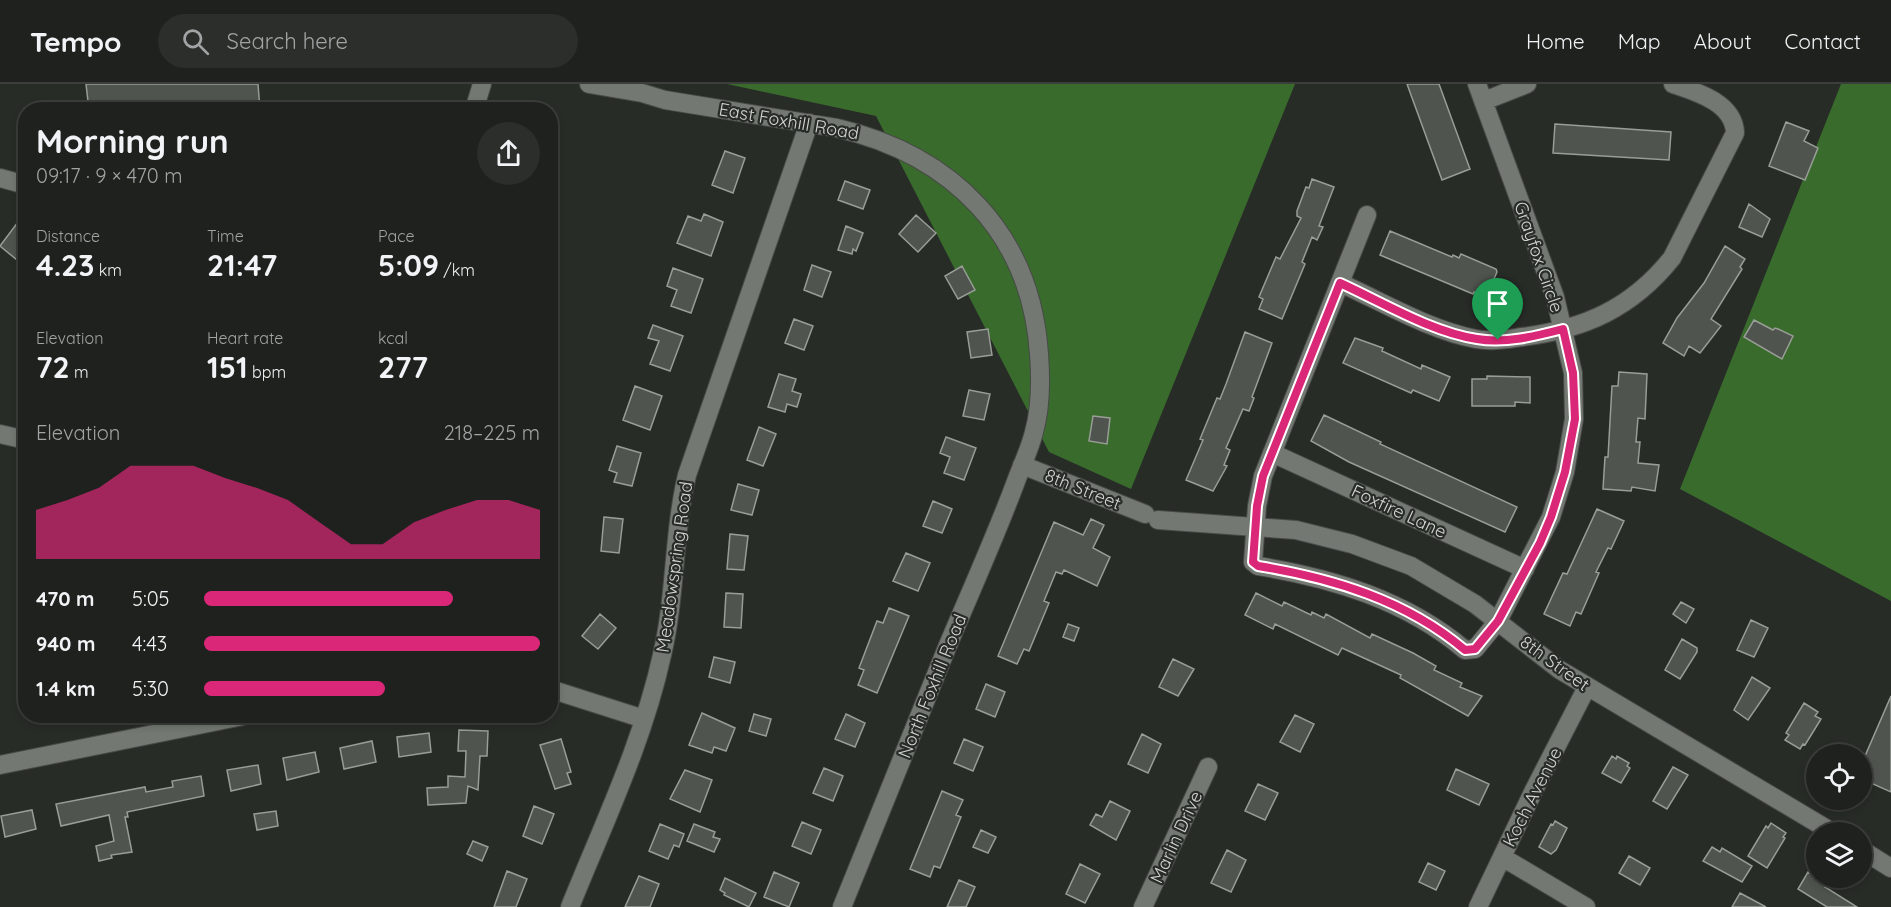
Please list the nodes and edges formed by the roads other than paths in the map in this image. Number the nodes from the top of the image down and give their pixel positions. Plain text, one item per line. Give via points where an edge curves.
1 (482, 84) edge
2 (590, 84) edge
3 (1527, 84) edge
4 (1673, 84) edge
5 (1480, 93) edge
6 (476, 102) edge
7 (809, 123) junction
8 (0, 178) edge
9 (18, 182) edge
10 (1367, 215) dead end
11 (1340, 283) junction
12 (1563, 329) junction
13 (0, 434) edge
14 (18, 439) edge
15 (1272, 453) junction
16 (1022, 465) junction
17 (1256, 527) junction
18 (1525, 568) junction
19 (1498, 621) junction
20 (1587, 687) junction
21 (558, 692) edge
22 (644, 719) junction
23 (208, 723) edge
24 (0, 765) edge
25 (1208, 767) dead end
26 (1815, 822) edge
27 (1872, 856) edge
28 (1502, 857) junction
29 (1891, 867) edge
30 (570, 907) edge
31 (842, 907) edge
32 (1143, 907) edge
33 (1478, 907) edge
34 (1586, 907) edge

1 - 6 street
2 - 7 street, East Foxhill Road
3 - 5 street
4 - 12 street, Grayfox Circle via 1719,104 1733,119 1735,133 1672,258 1658,276 1629,301 1594,320
5 - 12 street, Grayfox Circle via 1555,297
7 - 16 street, East Foxhill Road via 860,133 936,168 977,204 1001,235 1017,262 1037,326 1039,401 1034,432
7 - 22 street, Meadowspring Road via 687,475 677,524 663,652
8 - 9 street
10 - 11 street
11 - 12 street via 1438,328 1476,339 1498,340
11 - 15 street
12 - 18 street via 1573,373 1575,419 1571,447 1551,517
13 - 14 street
15 - 17 street via 1263,476
15 - 18 street, Foxfire Lane
16 - 17 street, 8th Street via 1152,517
16 - 31 street, North Foxhill Road
17 - 19 street, 8th Street via 1322,536 1382,554 1448,586
17 - 19 street via 1253,562 1258,566 1305,574 1373,596 1427,620 1465,650 1475,649
18 - 19 street
19 - 20 street, 8th Street
20 - 26 street, 8th Street
20 - 28 street, Koch Avenue
21 - 22 street
22 - 30 street, Meadowspring Road
23 - 24 street
25 - 32 street, Marlin Drive
27 - 29 street
28 - 33 street, Koch Avenue
28 - 34 street

